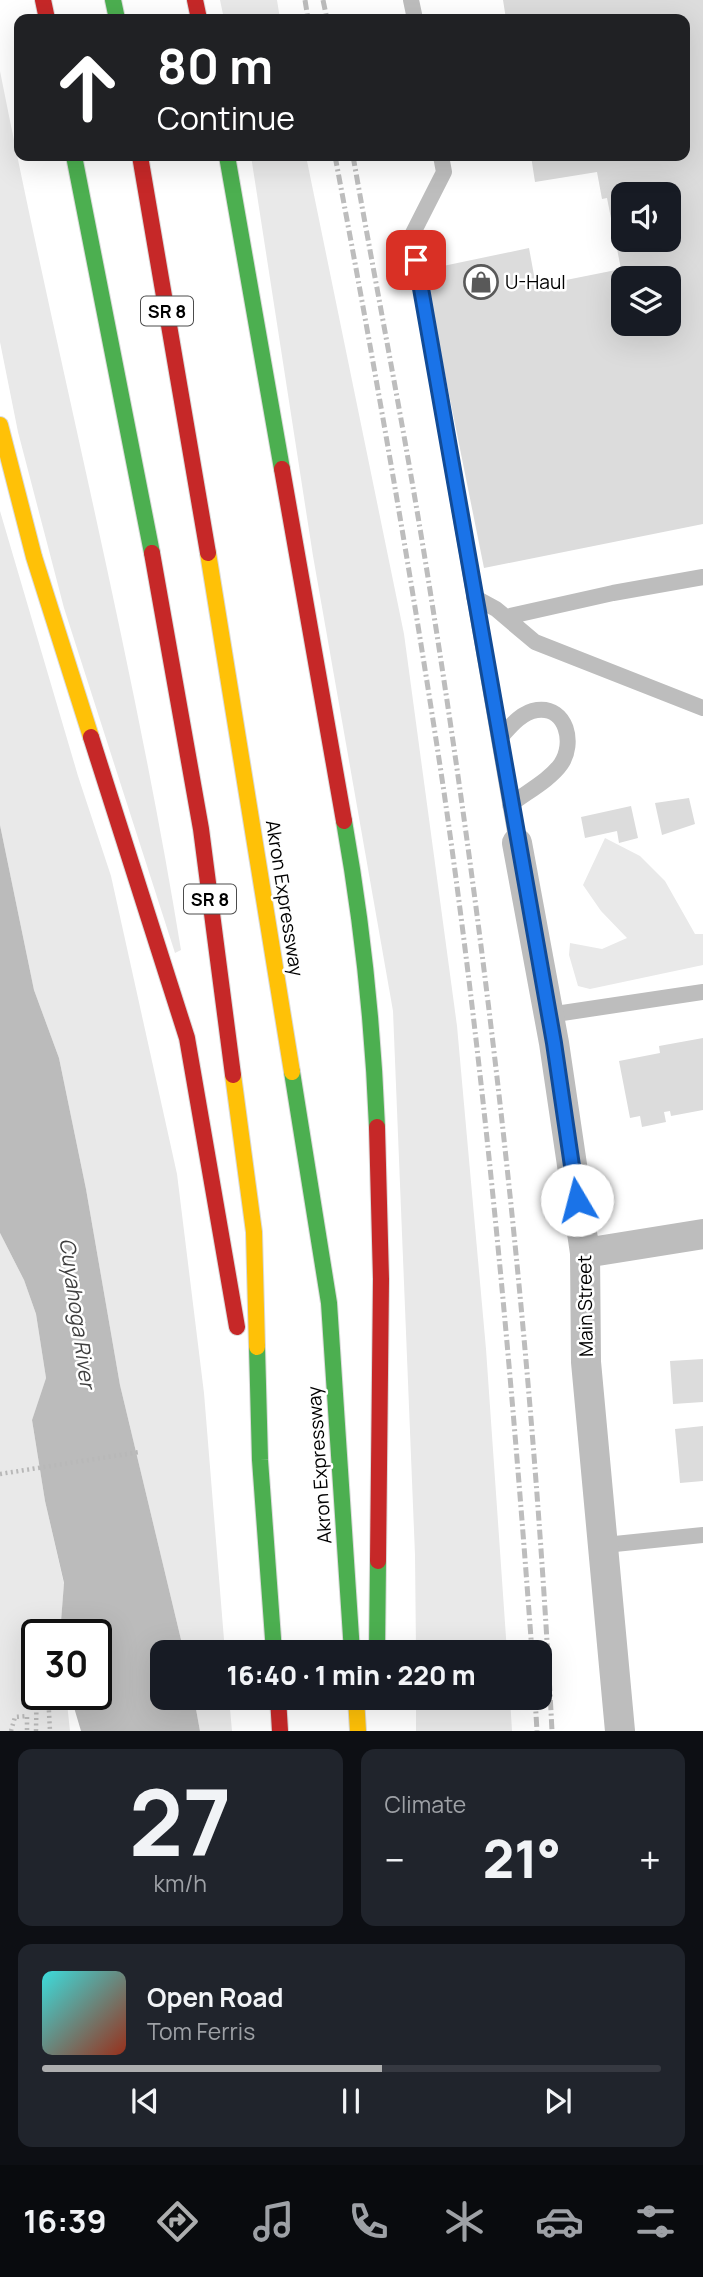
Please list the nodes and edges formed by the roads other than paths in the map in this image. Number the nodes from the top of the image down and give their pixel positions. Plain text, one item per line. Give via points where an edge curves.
1 (75, 161) edge
2 (141, 161) edge
3 (228, 161) edge
4 (442, 161) edge
5 (0, 425) edge
6 (703, 577) edge
7 (474, 597) junction
8 (506, 617) junction
9 (703, 708) edge
10 (499, 739) junction
11 (510, 805) junction
12 (517, 843) joint
13 (703, 992) edge
14 (548, 1015) junction
15 (703, 1234) edge
16 (585, 1252) junction
17 (260, 1460) junction
18 (703, 1535) edge
19 (605, 1545) junction
20 (273, 1640) edge
21 (351, 1640) edge
22 (377, 1640) edge
23 (279, 1710) edge
24 (357, 1710) edge
25 (280, 1731) edge
26 (358, 1731) edge
27 (620, 1731) edge

1 - 17 highway, SR 8 via 201,830 254,1232
2 - 21 highway, Akron Expressway / SR 8 via 329,1303
3 - 22 highway via 359,908 372,1010 381,1243
4 - 7 lane via 444,172 412,234
5 - 17 highway via 34,558 187,1038
6 - 8 lane
7 - 8 lane
7 - 10 lane
8 - 9 lane via 535,642
10 - 11 lane
10 - 11 lane via 513,723 537,710 547,710 565,723 570,743 561,765
11 - 12 lane
12 - 14 street, Main Street
13 - 14 lane
14 - 16 street, Main Street
15 - 16 street
16 - 19 street, Main Street via 586,1362
17 - 20 highway, SR 8
18 - 19 lane
19 - 27 street, Main Street
23 - 25 highway
24 - 26 highway

